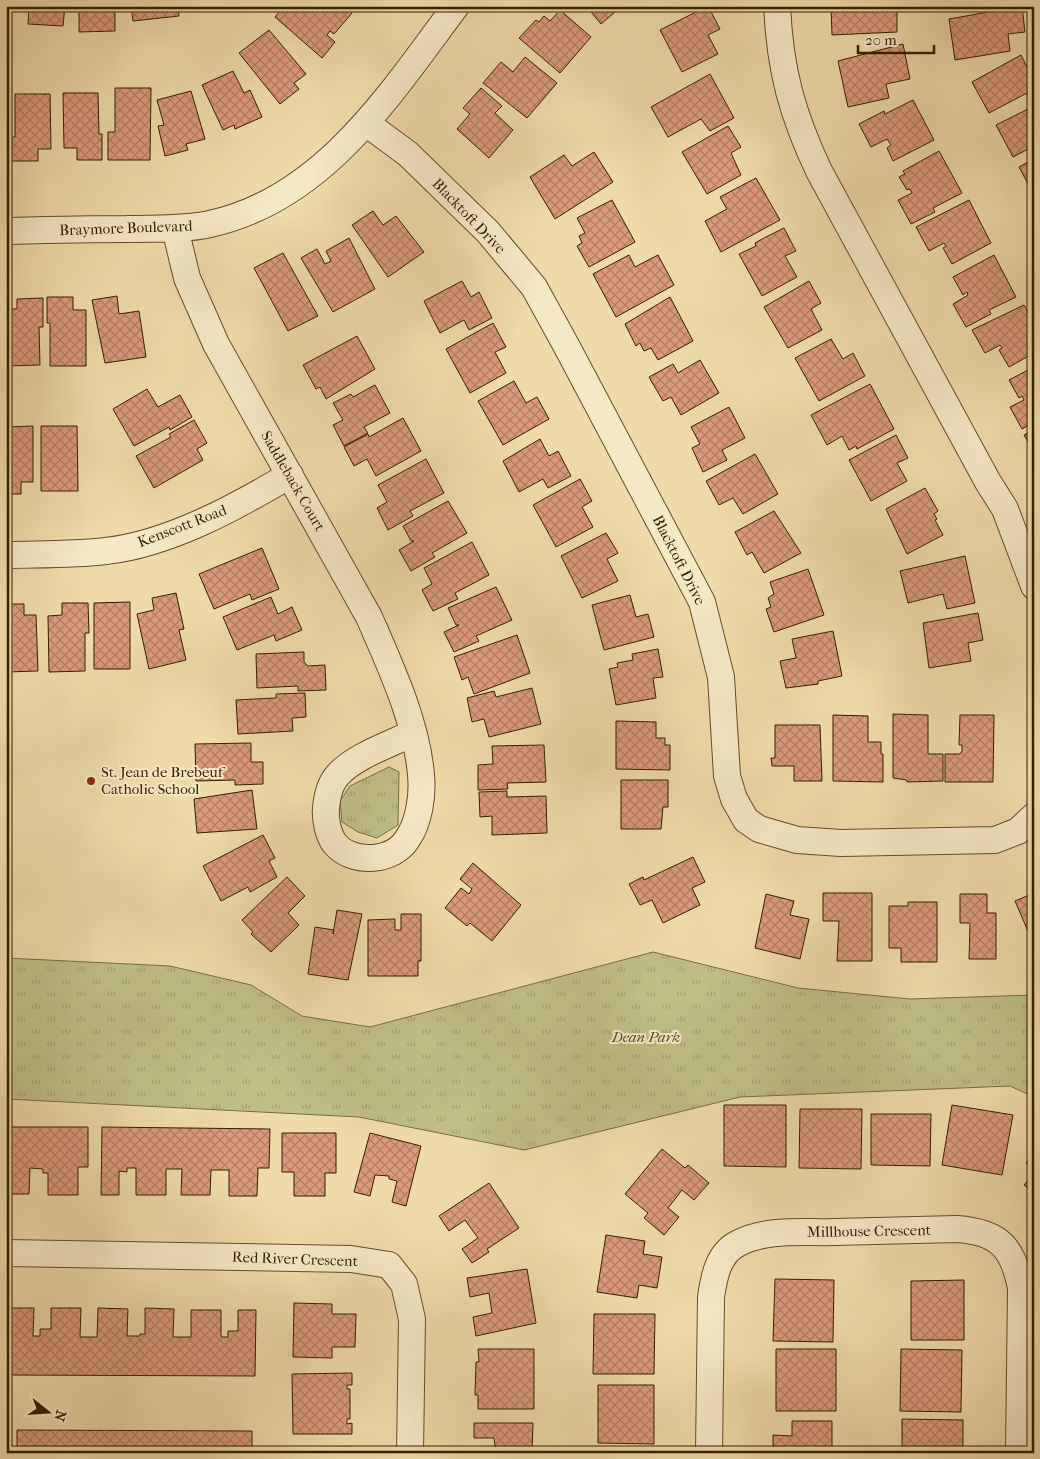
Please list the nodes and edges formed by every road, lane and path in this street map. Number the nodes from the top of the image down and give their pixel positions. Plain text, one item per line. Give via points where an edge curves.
1 (456, 6) edge
2 (777, 6) edge
3 (366, 123) junction
4 (175, 228) junction
5 (6, 230) edge
6 (290, 475) junction
7 (6, 555) edge
8 (1034, 586) edge
9 (413, 733) junction
10 (1034, 816) edge
11 (6, 1253) edge
12 (410, 1453) edge
13 (709, 1453) edge
14 (1019, 1453) edge

1 - 3 street, Braymore Boulevard
2 - 8 street via 784,71 802,135 988,482 1005,508
3 - 4 street, Braymore Boulevard via 318,171 262,206 222,221
3 - 10 street, Blacktoft Drive via 408,154 488,232 534,287 558,330 702,602 721,677 727,776 734,799 746,820 759,829 786,838 856,842 995,840 1018,831
4 - 5 street, Braymore Boulevard
4 - 6 street, Saddleback Court via 187,278 216,344
6 - 7 street, Kenscott Road via 251,498 151,541 107,551
6 - 9 street, Saddleback Court via 369,617 390,664
9 - 9 street, Saddleback Court via 348,766 336,777 327,796 325,817 336,844 351,855 370,859 383,856 408,839 419,807 422,776
11 - 12 street, Red River Crescent via 351,1259 389,1265 404,1284 412,1319
13 - 14 street, Millhouse Crescent via 711,1296 714,1273 736,1244 760,1236 788,1233 957,1229 979,1230 994,1237 1017,1267 1021,1288

